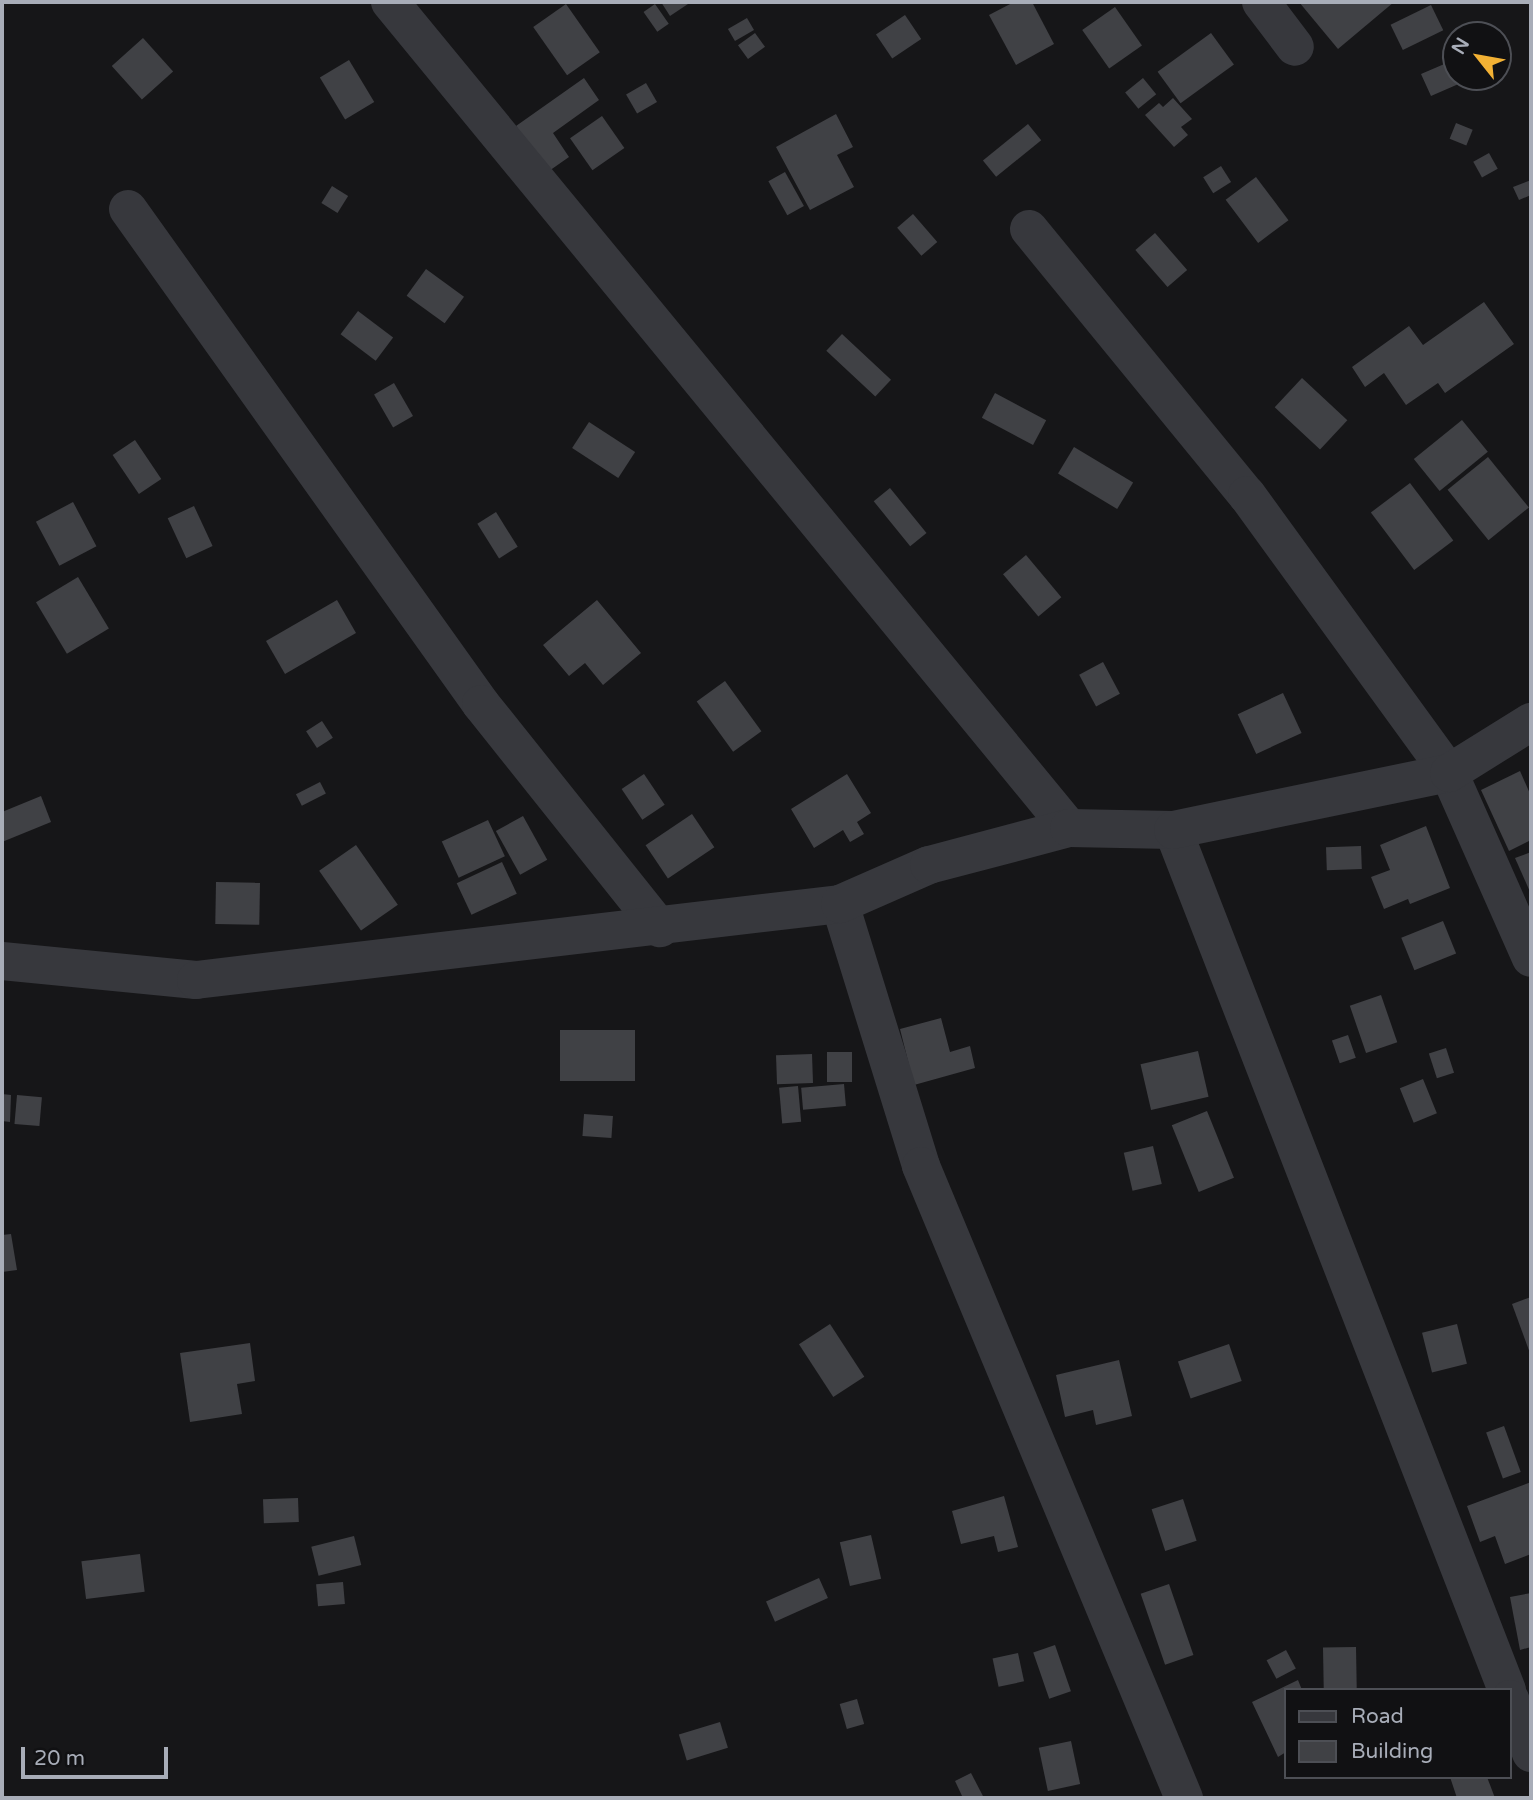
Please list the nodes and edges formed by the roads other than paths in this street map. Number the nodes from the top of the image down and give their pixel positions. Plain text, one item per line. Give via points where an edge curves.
1 (390, 2) edge
2 (1261, 2) edge
3 (1295, 47) dead end
4 (128, 209) dead end
5 (1029, 229) dead end
6 (1531, 722) edge
7 (1449, 773) junction
8 (1069, 828) junction
9 (1174, 830) junction
10 (840, 904) junction
11 (660, 928) junction
12 (1531, 958) edge
13 (2, 961) edge
14 (1506, 1688) edge
15 (1512, 1704) edge
16 (1531, 1753) edge
17 (1184, 1798) edge

1 - 8 street
2 - 3 street
4 - 11 street via 481,704
5 - 7 street via 1247,495
6 - 7 street
7 - 9 street
7 - 12 street
8 - 9 street
8 - 10 street via 929,865
9 - 14 street
10 - 11 street
10 - 17 street via 921,1166
11 - 13 street via 196,980
15 - 16 street

